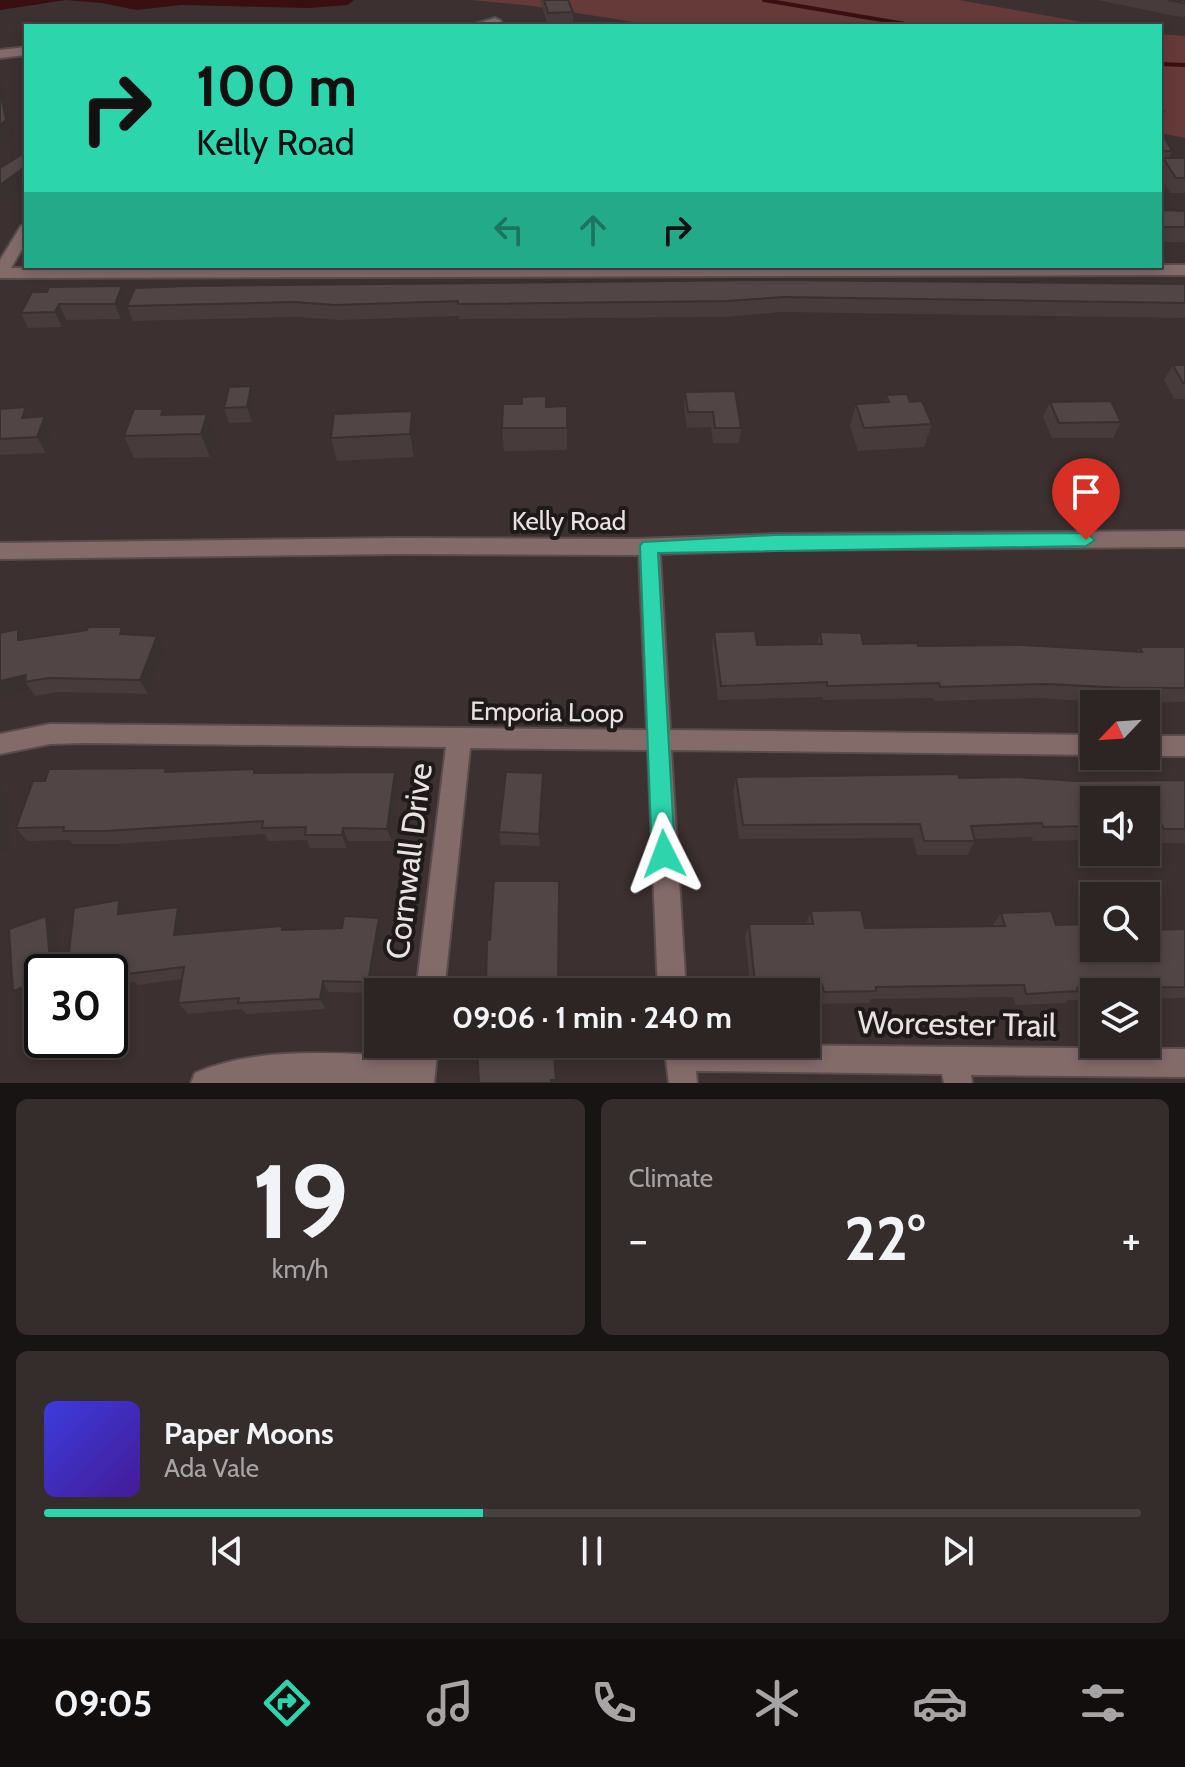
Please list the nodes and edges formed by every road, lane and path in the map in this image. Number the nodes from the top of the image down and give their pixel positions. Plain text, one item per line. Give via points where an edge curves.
1 (495, 21) dead end
2 (483, 24) edge
3 (24, 51) edge
4 (0, 54) edge
5 (24, 232) edge
6 (617, 268) edge
7 (896, 269) edge
8 (1185, 270) edge
9 (0, 273) edge
10 (1185, 539) edge
11 (649, 546) junction
12 (0, 551) edge
13 (459, 739) junction
14 (658, 741) junction
15 (0, 744) edge
16 (1080, 745) edge
17 (1160, 746) edge
18 (1185, 746) edge
19 (432, 978) edge
20 (671, 978) edge
21 (680, 1061) edge
22 (1185, 1063) edge
23 (421, 1066) edge
24 (956, 1072) edge
25 (205, 1083) edge

1 - 2 street
3 - 4 street
5 - 9 street
6 - 7 street
6 - 9 street
7 - 8 street
10 - 11 street, Kelly Road
11 - 12 street, Kelly Road
11 - 14 street
13 - 14 street, Emporia Loop
13 - 15 street, Emporia Loop via 85,733
13 - 19 street, Cornwall Drive
14 - 16 street, Emporia Loop
14 - 20 street
17 - 18 street
21 - 24 street, Worcester Trail
22 - 24 street, Worcester Trail
23 - 25 street via 275,1067

